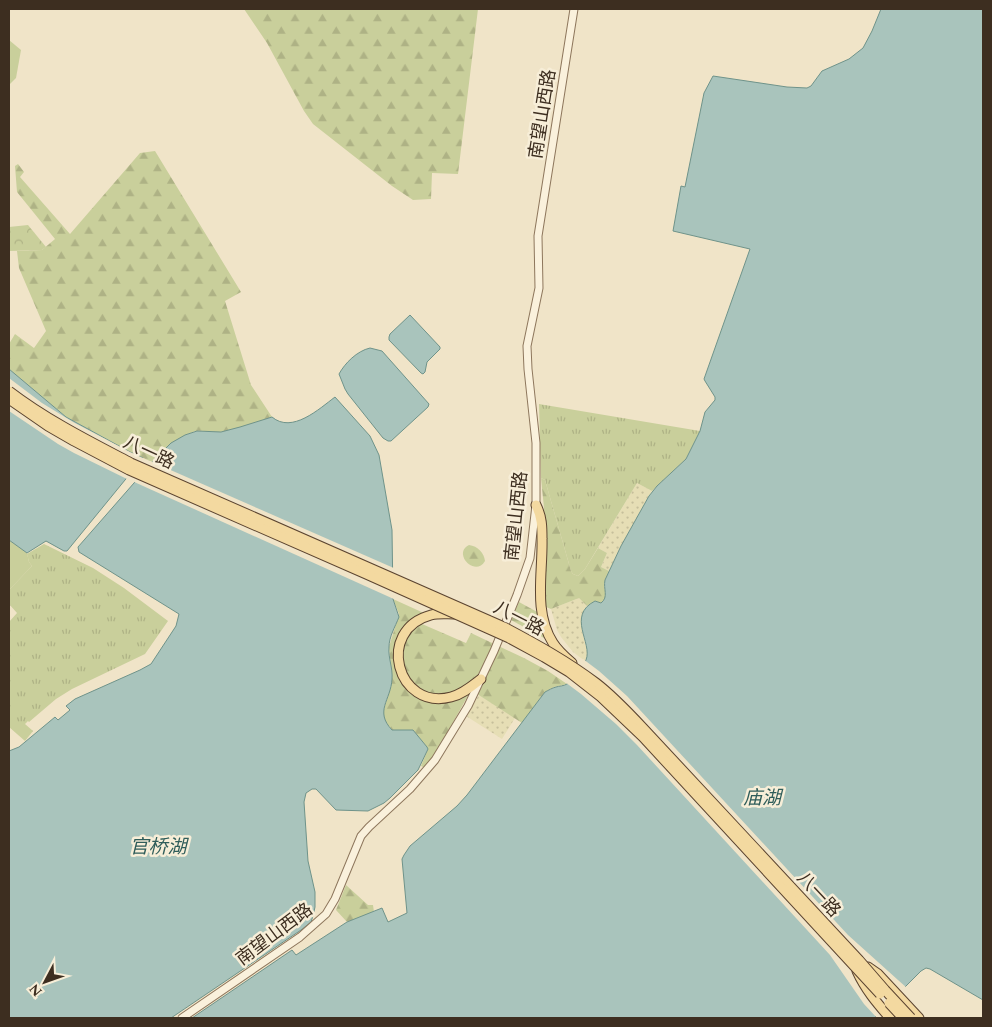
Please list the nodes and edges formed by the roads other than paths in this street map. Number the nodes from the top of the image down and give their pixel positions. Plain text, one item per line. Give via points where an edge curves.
1 (574, 9) edge
2 (9, 391) edge
3 (9, 399) edge
4 (536, 505) junction
5 (454, 614) junction
6 (581, 672) junction
7 (481, 679) junction
8 (857, 963) junction
9 (182, 1018) edge
10 (890, 1018) edge
11 (902, 1018) edge
12 (911, 1018) edge
13 (919, 1018) edge

1 - 4 street, 南望山西路 via 538,236 539,288 527,346 536,443
2 - 6 main road, 八一路, bridge via 67,429 131,463 504,627
3 - 5 main road, 八一路, bridge via 48,426 129,470
4 - 6 main road, bridge via 542,521 542,613 551,639
4 - 7 street, 南望山西路 via 528,565
5 - 7 main road via 438,614 420,620 408,629 400,641 401,670 416,692 437,698 464,692
5 - 8 main road, 八一路, bridge via 551,661 607,703 644,737
6 - 8 main road, 八一路, bridge via 643,728
7 - 9 street, 南望山西路 via 435,760 361,836 326,914 300,938
8 - 10 main road, bridge via 863,984
8 - 11 main road, 八一路, bridge
8 - 12 main road, 八一路, bridge
8 - 13 main road, bridge via 878,974

